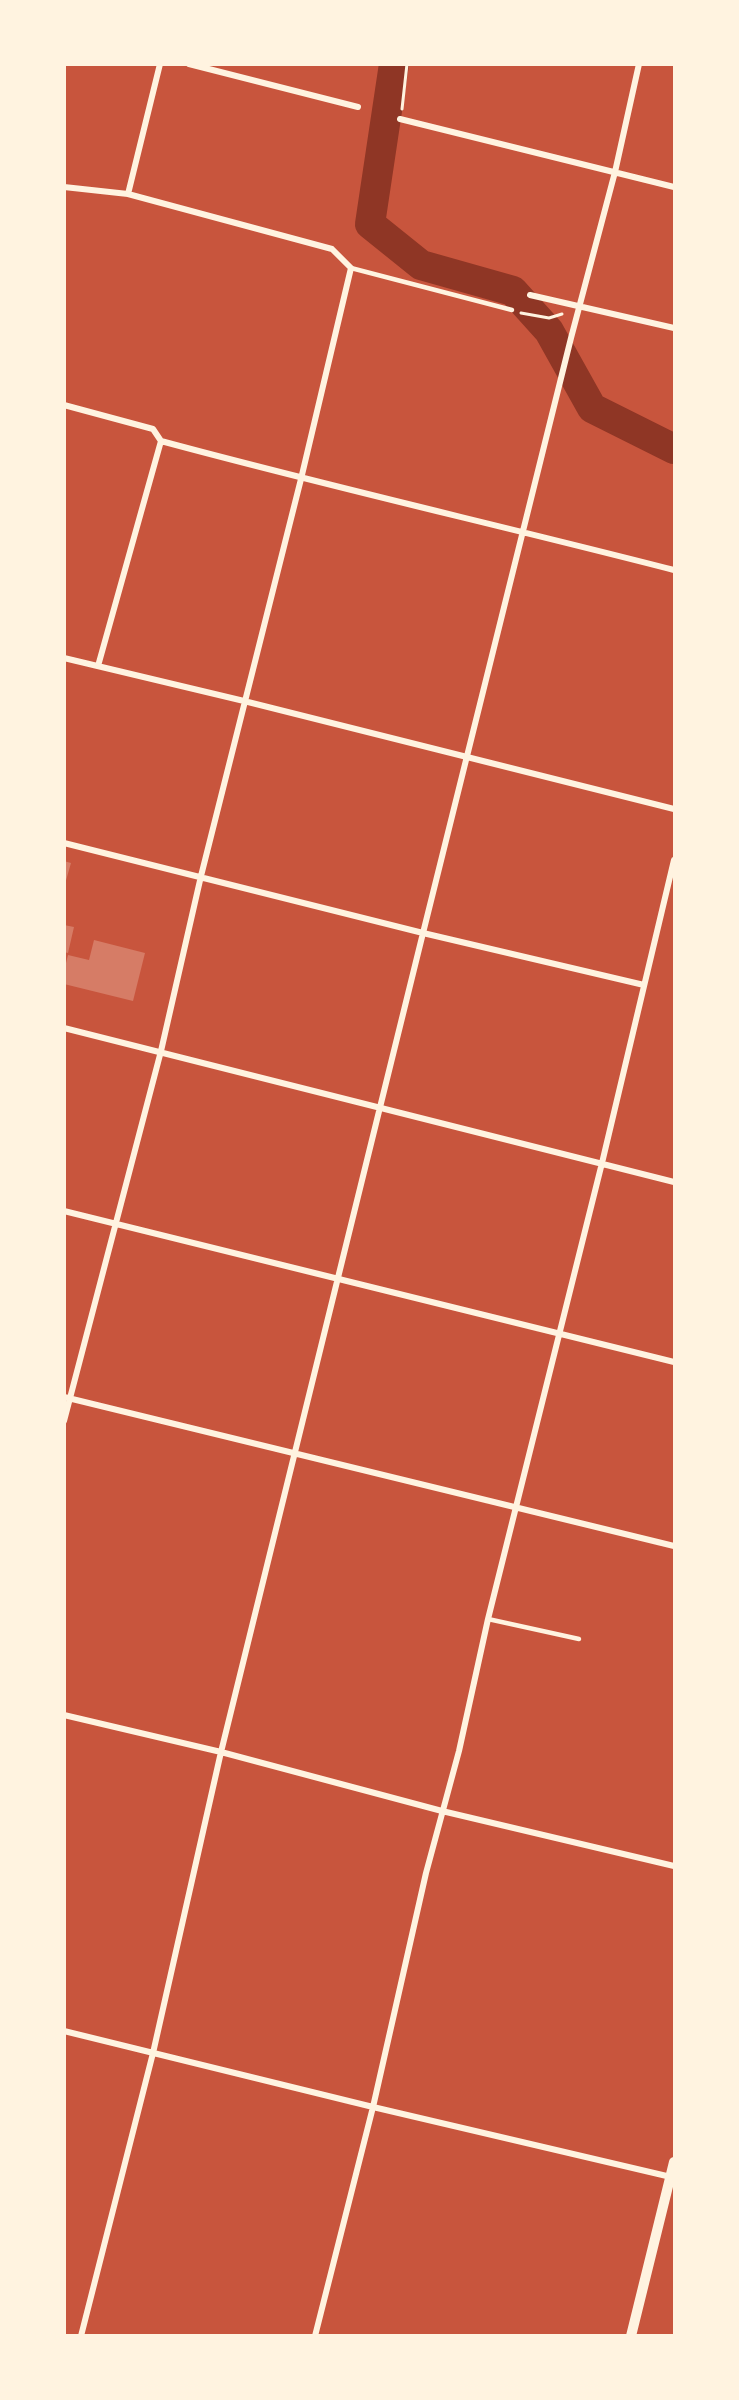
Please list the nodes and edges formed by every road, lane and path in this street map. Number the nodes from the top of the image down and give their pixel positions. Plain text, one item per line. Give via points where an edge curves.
1 (160, 64) edge
2 (189, 64) edge
3 (407, 64) edge
4 (639, 64) edge
5 (358, 107) dead end
6 (400, 119) joint
7 (615, 172) junction
8 (64, 187) edge
9 (675, 187) edge
10 (128, 194) junction
11 (351, 268) junction
12 (530, 294) dead end
13 (580, 307) junction
14 (512, 310) dead end
15 (523, 313) dead end
16 (549, 318) dead end
17 (675, 328) edge
18 (64, 405) edge
19 (161, 441) junction
20 (301, 479) junction
21 (524, 531) junction
22 (675, 570) edge
23 (64, 658) edge
24 (98, 666) junction
25 (244, 700) junction
26 (467, 758) junction
27 (675, 809) edge
28 (64, 843) edge
29 (675, 861) edge
30 (201, 876) junction
31 (423, 933) junction
32 (644, 985) junction
33 (64, 1028) edge
34 (161, 1051) junction
35 (381, 1107) junction
36 (602, 1163) junction
37 (675, 1182) edge
38 (64, 1211) edge
39 (115, 1224) junction
40 (338, 1280) junction
41 (560, 1334) junction
42 (675, 1362) edge
43 (67, 1398) edge
44 (64, 1421) edge
45 (294, 1455) junction
46 (515, 1506) junction
47 (675, 1546) edge
48 (488, 1619) junction
49 (579, 1639) dead end
50 (64, 1715) edge
51 (221, 1752) junction
52 (442, 1811) junction
53 (675, 1866) edge
54 (64, 2031) edge
55 (153, 2053) junction
56 (373, 2107) junction
57 (675, 2162) edge
58 (673, 2178) edge
59 (81, 2336) edge
60 (315, 2336) edge
61 (631, 2336) edge

1 - 10 street
2 - 5 street
3 - 6 path
4 - 7 street
6 - 7 street
7 - 9 street
7 - 13 street
8 - 10 street
10 - 11 street via 332,249
11 - 14 lane
11 - 20 street
12 - 13 street
13 - 17 street
13 - 21 street
15 - 16 path
18 - 19 street via 153,429
19 - 20 street
19 - 24 street
20 - 21 street
20 - 25 street
21 - 22 street
21 - 26 street
23 - 24 street
24 - 25 street
25 - 26 street
25 - 30 street
26 - 27 street
26 - 31 street
28 - 30 street
29 - 32 street
30 - 31 street
30 - 34 street
31 - 32 street
31 - 35 street
32 - 36 street
33 - 34 street
34 - 35 street
34 - 39 street
35 - 36 street
35 - 40 street
36 - 37 street
36 - 41 street
38 - 39 street
39 - 40 street
39 - 43 street
40 - 41 street
40 - 45 street
41 - 42 street
41 - 46 street
43 - 44 street
43 - 45 street
45 - 46 street
45 - 51 street
46 - 47 street
46 - 48 street
48 - 49 lane
48 - 52 street
50 - 51 street
51 - 52 street
51 - 55 street
52 - 53 street
52 - 56 street
54 - 55 street
55 - 56 street
55 - 59 street
56 - 58 street
56 - 60 street
57 - 58 street
58 - 61 street

